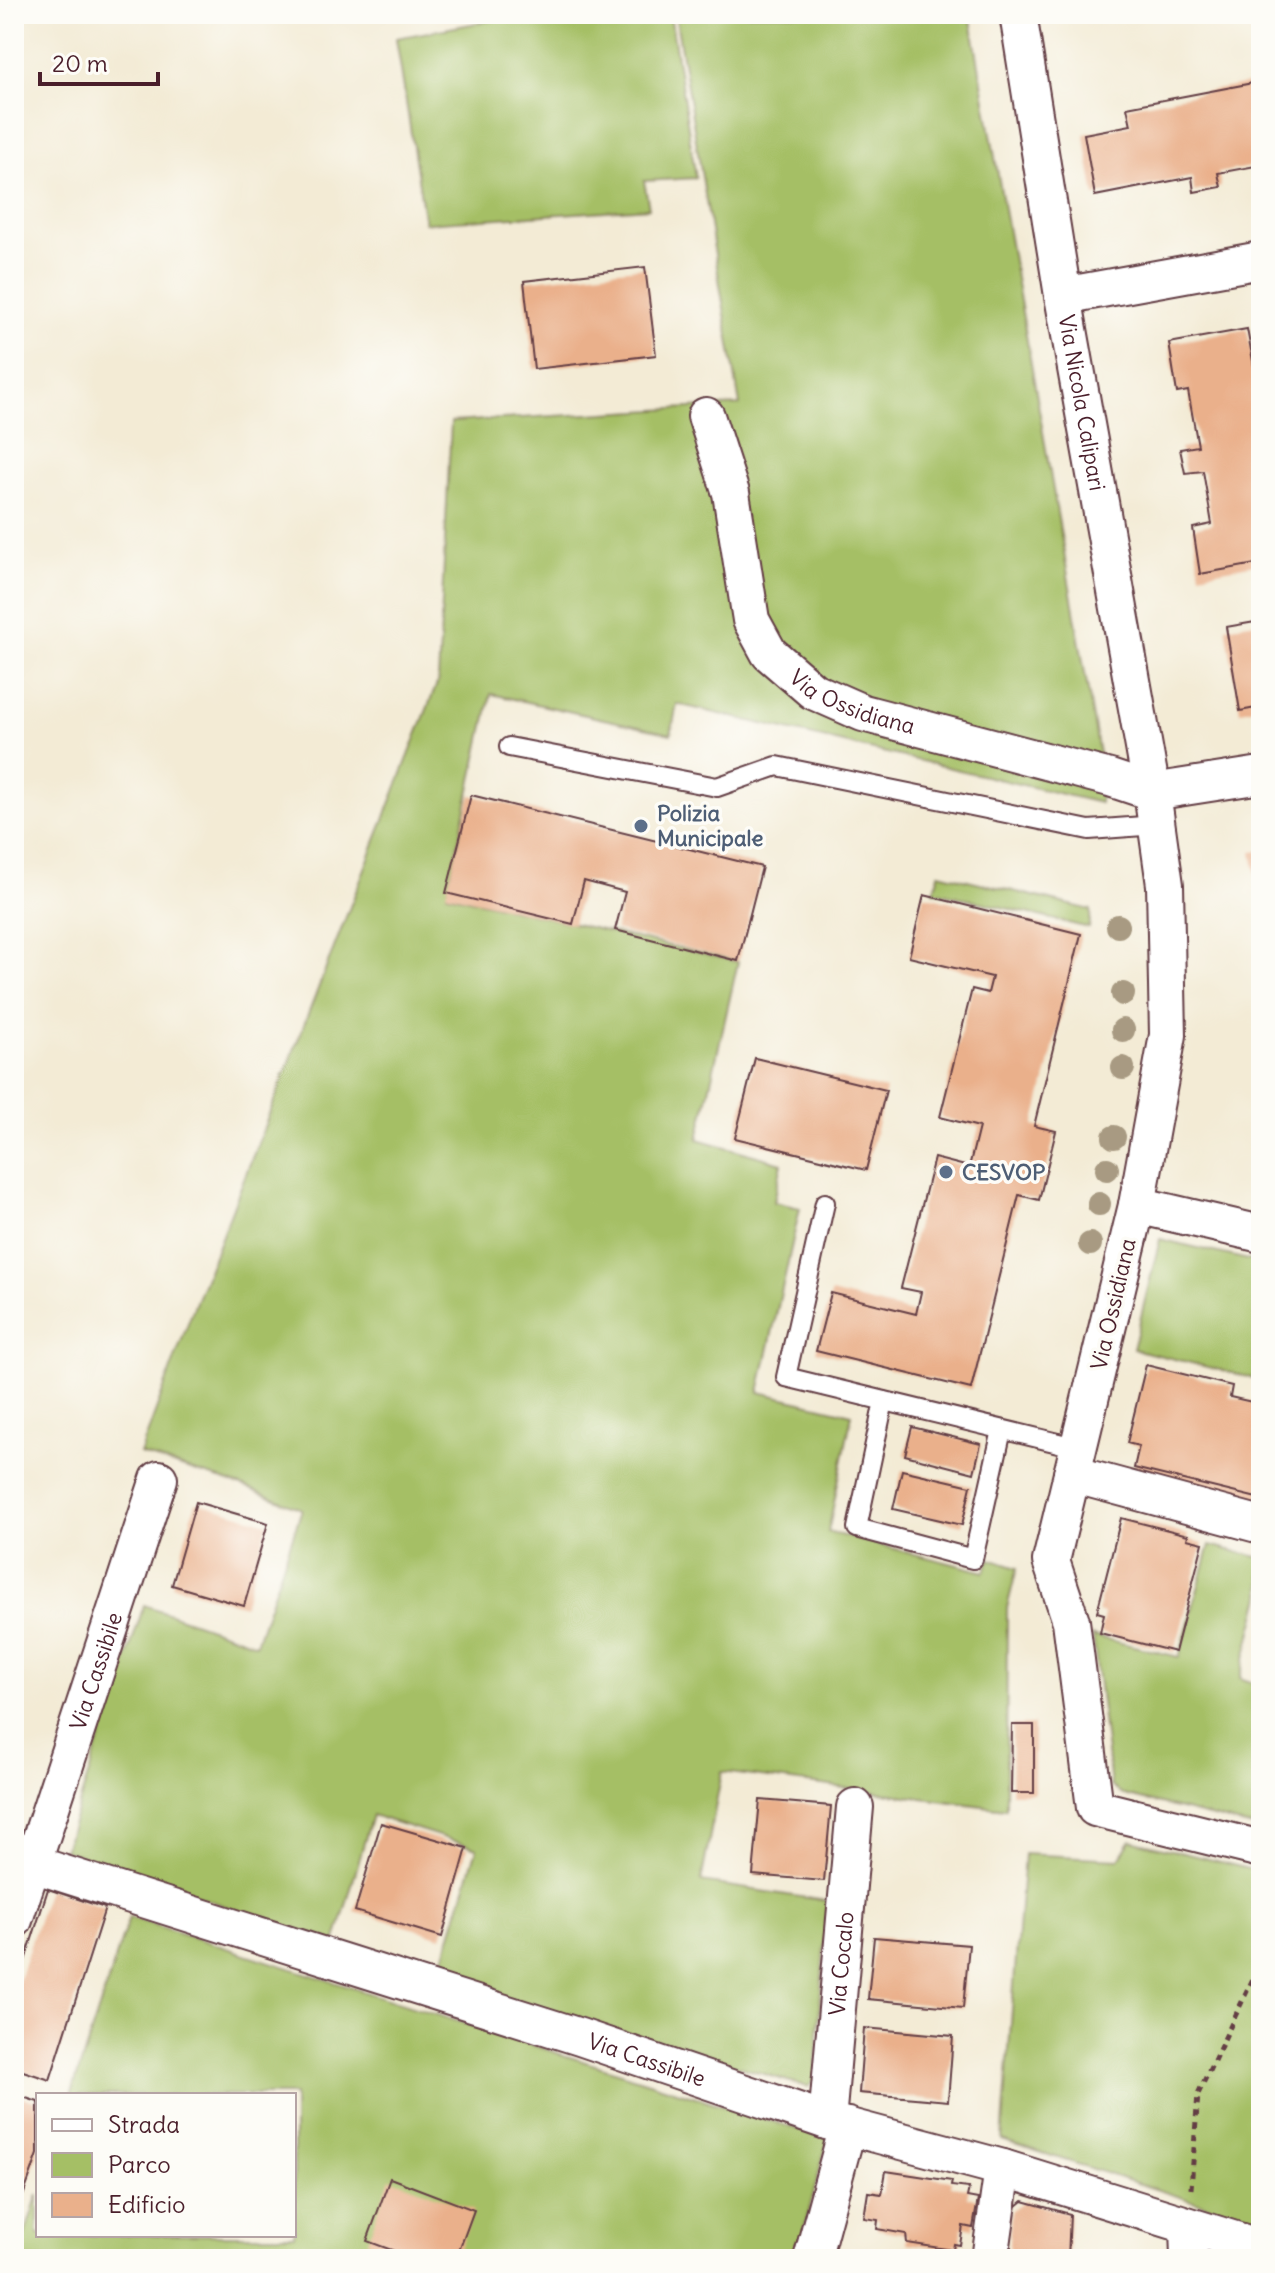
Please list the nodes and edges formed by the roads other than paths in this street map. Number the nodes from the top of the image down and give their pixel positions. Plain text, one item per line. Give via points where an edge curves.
1 (1018, 14) edge
2 (1261, 260) edge
3 (1063, 296) junction
4 (706, 416) dead end
5 (509, 747) dead end
6 (1261, 775) edge
7 (1155, 808) junction
8 (825, 1203) dead end
9 (1137, 1205) junction
10 (1261, 1234) edge
11 (884, 1401) junction
12 (1002, 1430) junction
13 (1075, 1461) junction
14 (159, 1479) dead end
15 (1261, 1525) edge
16 (855, 1807) dead end
17 (1261, 1849) edge
18 (23, 1861) edge
19 (14, 1920) edge
20 (838, 2123) junction
21 (1003, 2168) junction
22 (1188, 2242) edge
23 (1261, 2248) edge
24 (812, 2259) edge
25 (990, 2259) edge

1 - 3 street, Via Nicola Calipari
2 - 3 street
3 - 7 street, Via Nicola Calipari
4 - 7 street, Via Ossidiana via 731,493 751,620 769,653 813,691 863,713 1110,778
5 - 7 lane via 717,787 777,766 1089,830
6 - 7 street
7 - 9 street, Via Ossidiana via 1165,885 1168,1035
8 - 11 lane via 786,1377
9 - 10 street
9 - 13 street, Via Ossidiana
11 - 12 lane
11 - 12 lane via 857,1528 973,1559
12 - 13 lane
13 - 15 street
13 - 17 street, Via Ossidiana via 1051,1561 1071,1621 1095,1808
14 - 18 street, Via Cassibile
16 - 20 street, Via Cocalo
18 - 19 street, Via Cassibile
18 - 20 street, Via Cassibile
20 - 21 street, Via Cassibile
20 - 24 street, Via Cocalo
21 - 22 street, Via Cassibile
21 - 25 street
22 - 23 street, Via Cassibile

